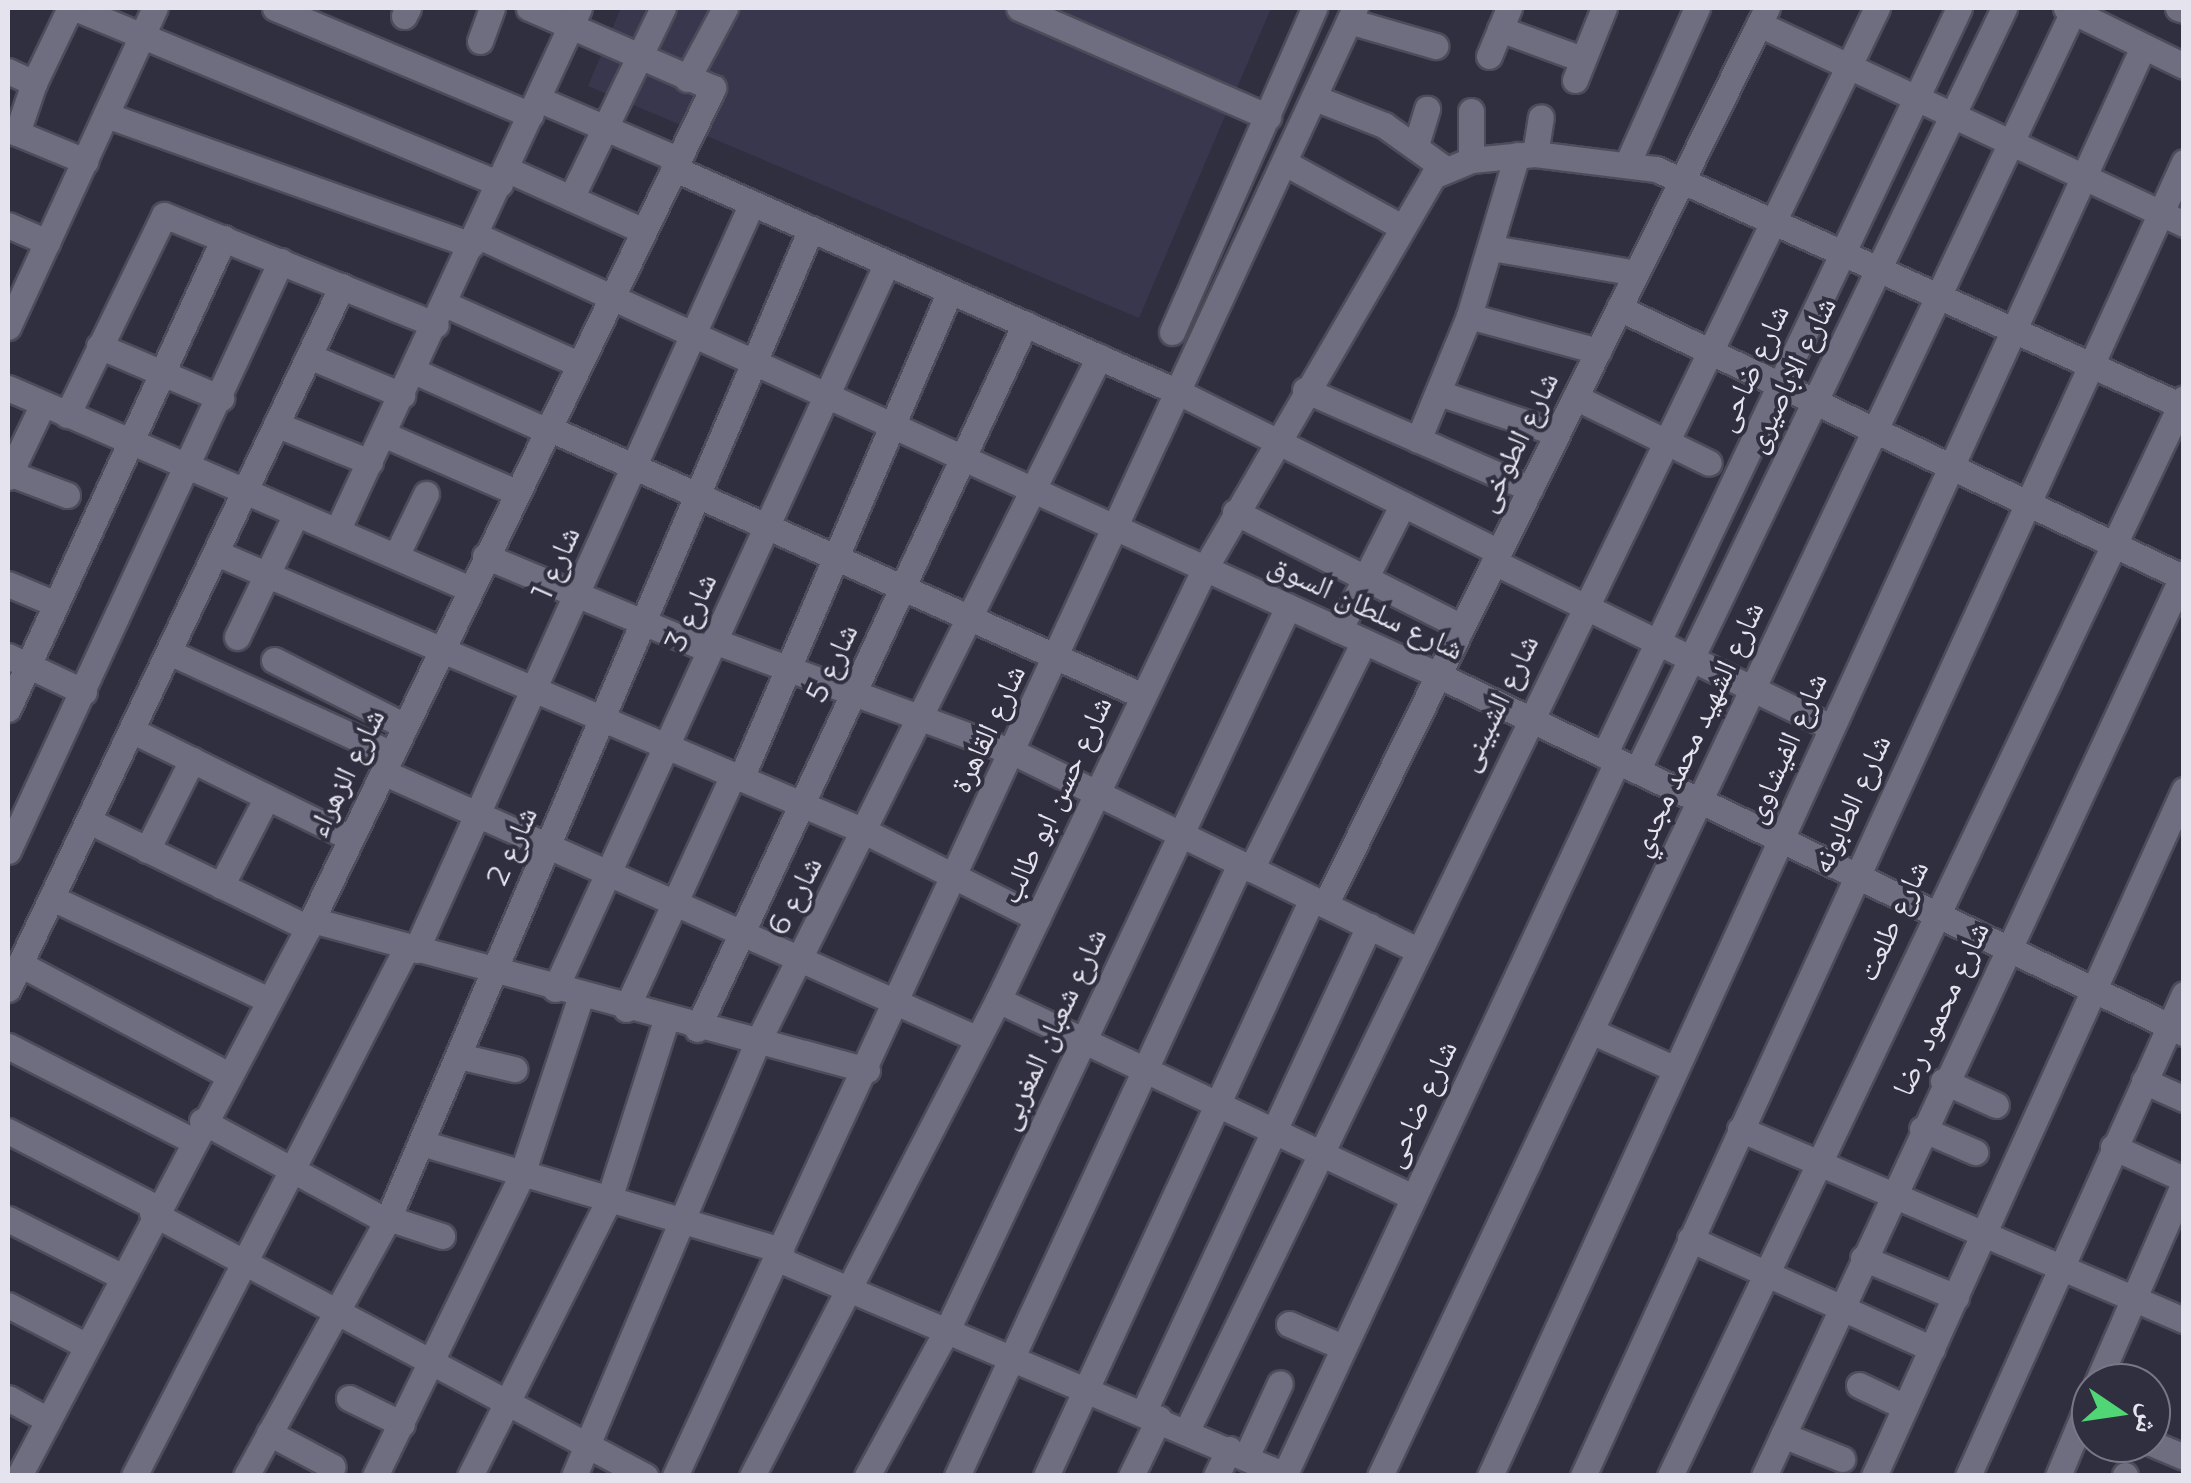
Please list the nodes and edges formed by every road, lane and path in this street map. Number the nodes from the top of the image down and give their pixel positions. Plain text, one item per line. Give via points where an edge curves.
1 (72, 8) edge
2 (154, 8) edge
3 (275, 8) edge
4 (492, 8) edge
5 (529, 8) edge
6 (663, 8) edge
7 (724, 8) edge
8 (1019, 8) edge
9 (1314, 8) edge
10 (1604, 8) edge
11 (1697, 8) edge
12 (1877, 8) edge
13 (1958, 8) edge
14 (2004, 8) edge
15 (2069, 9) edge
16 (1352, 14) edge
17 (1763, 16) edge
18 (575, 17) edge
19 (1504, 18) edge
20 (142, 37) junction
21 (480, 41) dead end
22 (1436, 46) dead end
23 (2143, 47) junction
24 (1490, 56) dead end
25 (639, 57) junction
26 (1849, 66) junction
27 (2184, 66) edge
28 (8, 71) edge
29 (688, 79) junction
30 (34, 82) junction
31 (1315, 98) junction
32 (1916, 98) junction
33 (534, 107) junction
34 (1427, 109) dead end
35 (1472, 112) dead end
36 (106, 115) junction
37 (1952, 115) junction
38 (1268, 116) junction
39 (1540, 117) dead end
40 (604, 128) junction
41 (2010, 142) junction
42 (1416, 145) junction
43 (1526, 155) junction
44 (1470, 160) junction
45 (85, 161) junction
46 (1628, 162) junction
47 (2184, 162) edge
48 (675, 163) junction
49 (1285, 163) junction
50 (1444, 168) junction
51 (503, 176) junction
52 (2083, 176) junction
53 (1684, 177) junction
54 (571, 198) junction
55 (752, 203) junction
56 (2160, 213) junction
57 (1776, 218) junction
58 (2184, 224) edge
59 (8, 225) edge
60 (1400, 226) junction
61 (810, 229) junction
62 (642, 230) junction
63 (224, 238) junction
64 (474, 240) junction
65 (47, 242) junction
66 (1492, 248) junction
67 (1844, 249) junction
68 (282, 261) junction
69 (887, 263) junction
70 (1880, 266) junction
71 (1636, 273) junction
72 (342, 286) junction
73 (950, 291) junction
74 (1938, 293) junction
75 (608, 296) junction
76 (1620, 308) junction
77 (440, 314) junction
78 (1470, 316) junction
79 (8, 323) edge
80 (1025, 324) junction
81 (2012, 328) junction
82 (1172, 332) dead end
83 (695, 335) junction
84 (99, 346) junction
85 (1598, 350) junction
86 (1711, 352) junction
87 (1099, 357) junction
88 (310, 358) junction
89 (576, 363) junction
90 (758, 364) junction
91 (2090, 364) junction
92 (414, 371) junction
93 (162, 373) junction
94 (1780, 385) junction
95 (8, 388) edge
96 (1305, 390) junction
97 (1180, 393) junction
98 (1439, 393) junction
99 (402, 395) junction
100 (826, 395) junction
101 (1575, 397) junction
102 (221, 398) junction
103 (1815, 402) junction
104 (2182, 403) edge
105 (42, 404) junction
106 (67, 415) junction
107 (892, 425) junction
108 (280, 426) junction
109 (546, 428) junction
110 (1874, 430) junction
111 (1558, 433) junction
112 (384, 434) junction
113 (1418, 440) junction
114 (1667, 440) junction
115 (1276, 441) junction
116 (130, 442) junction
117 (963, 458) junction
118 (370, 462) junction
119 (1709, 463) dead end
120 (1948, 466) junction
121 (635, 467) junction
122 (190, 468) junction
123 (8, 475) edge
124 (1530, 489) junction
125 (1034, 490) junction
126 (516, 492) junction
127 (249, 493) junction
128 (426, 494) dead end
129 (67, 495) dead end
130 (700, 496) junction
131 (2026, 503) junction
132 (1403, 504) junction
133 (1234, 512) junction
134 (296, 514) junction
135 (767, 526) junction
136 (1116, 528) junction
137 (337, 531) junction
138 (2112, 544) junction
139 (220, 554) junction
140 (396, 556) junction
141 (485, 556) junction
142 (836, 556) junction
143 (1496, 557) junction
144 (1205, 568) junction
145 (266, 576) junction
146 (2183, 576) edge
147 (1366, 578) junction
148 (8, 584) edge
149 (903, 586) junction
150 (470, 589) junction
151 (577, 594) junction
152 (56, 604) junction
153 (1582, 605) junction
154 (1288, 606) junction
155 (972, 617) junction
156 (645, 622) junction
157 (1462, 627) junction
158 (1339, 630) junction
159 (237, 637) dead end
160 (1364, 641) junction
161 (1658, 642) junction
162 (712, 645) junction
163 (172, 653) junction
164 (439, 656) junction
165 (1058, 656) junction
166 (1692, 659) junction
167 (18, 660) edge
168 (274, 660) dead end
169 (788, 668) junction
170 (1438, 675) junction
171 (1752, 688) junction
172 (84, 692) junction
173 (533, 693) junction
174 (853, 693) junction
175 (1141, 695) junction
176 (8, 709) edge
177 (922, 718) junction
178 (1527, 718) junction
179 (603, 720) junction
180 (405, 726) junction
181 (1831, 727) junction
182 (134, 731) junction
183 (666, 746) junction
184 (1013, 752) junction
185 (192, 760) junction
186 (387, 763) junction
187 (1620, 763) junction
188 (737, 777) junction
189 (2184, 790) edge
190 (1096, 793) junction
191 (267, 797) junction
192 (1699, 801) junction
193 (801, 804) junction
194 (478, 814) junction
195 (89, 821) junction
196 (864, 831) junction
197 (1179, 834) junction
198 (350, 838) junction
199 (1780, 840) junction
200 (548, 845) junction
201 (147, 850) junction
202 (8, 851) edge
203 (1246, 866) junction
204 (609, 872) junction
205 (1854, 875) junction
206 (956, 876) junction
207 (220, 886) junction
208 (52, 898) junction
209 (676, 900) junction
210 (1318, 902) junction
211 (1933, 913) junction
212 (1036, 918) junction
213 (310, 924) junction
214 (1369, 926) junction
215 (743, 930) junction
216 (2005, 947) junction
217 (411, 948) junction
218 (1415, 949) junction
219 (801, 956) junction
220 (20, 964) junction
221 (493, 972) junction
222 (8, 989) edge
223 (555, 989) junction
224 (2096, 991) junction
225 (2184, 994) edge
226 (581, 996) junction
227 (267, 999) junction
228 (899, 999) junction
229 (998, 1000) junction
230 (626, 1009) junction
231 (666, 1020) junction
232 (697, 1028) junction
233 (1590, 1030) junction
234 (2176, 1030) edge
235 (1085, 1036) junction
236 (978, 1038) junction
237 (756, 1045) junction
238 (8, 1046) edge
239 (460, 1056) junction
240 (1150, 1065) junction
241 (514, 1069) dead end
242 (1676, 1069) junction
243 (867, 1070) junction
244 (227, 1074) junction
245 (2144, 1081) junction
246 (1944, 1082) junction
247 (1217, 1097) junction
248 (2184, 1100) edge
249 (1996, 1104) dead end
250 (1276, 1126) junction
251 (1740, 1129) junction
252 (1922, 1129) junction
253 (197, 1130) junction
254 (8, 1131) edge
255 (422, 1143) junction
256 (1320, 1148) junction
257 (2112, 1148) junction
258 (1975, 1152) dead end
259 (1815, 1162) junction
260 (298, 1173) junction
261 (522, 1174) junction
262 (2184, 1181) edge
263 (1891, 1195) junction
264 (1412, 1197) junction
265 (608, 1202) junction
266 (154, 1210) junction
267 (8, 1219) edge
268 (388, 1220) junction
269 (684, 1228) junction
270 (442, 1236) dead end
271 (1984, 1236) junction
272 (1690, 1239) junction
273 (779, 1255) junction
274 (1863, 1258) junction
275 (248, 1264) junction
276 (2059, 1269) junction
277 (1764, 1273) junction
278 (121, 1276) junction
279 (854, 1288) junction
280 (1956, 1297) junction
281 (2132, 1300) junction
282 (8, 1305) edge
283 (1840, 1308) junction
284 (336, 1311) junction
285 (2184, 1320) edge
286 (1288, 1324) dead end
287 (949, 1326) junction
288 (86, 1345) junction
289 (1343, 1347) junction
290 (1932, 1349) junction
291 (1020, 1354) junction
292 (2105, 1363) edge
293 (435, 1364) junction
294 (1280, 1383) dead end
295 (1086, 1385) junction
296 (1858, 1386) dead end
297 (8, 1398) edge
298 (350, 1398) dead end
299 (508, 1404) junction
300 (1905, 1406) junction
301 (1152, 1414) junction
302 (48, 1420) junction
303 (402, 1424) junction
304 (1187, 1430) junction
305 (269, 1433) junction
306 (1782, 1435) junction
307 (2071, 1445) edge
308 (588, 1448) junction
309 (1237, 1453) junction
310 (1842, 1459) dead end
311 (333, 1467) dead end
312 (761, 1473) edge
313 (1285, 1475) edge
314 (20, 1476) edge
315 (134, 1476) edge
316 (246, 1476) edge
317 (375, 1476) edge
318 (470, 1476) edge
319 (574, 1476) edge
320 (645, 1476) edge
321 (675, 1476) edge
322 (867, 1476) edge
323 (957, 1476) edge
324 (1046, 1476) edge
325 (1131, 1476) edge
326 (1216, 1476) edge
327 (1380, 1476) edge
328 (1490, 1476) edge
329 (1583, 1476) edge
330 (1670, 1476) edge
331 (1764, 1476) edge
332 (1874, 1476) edge
333 (1968, 1476) edge
334 (2058, 1476) edge

1 - 20 street
1 - 30 street
2 - 20 street
3 - 33 street
4 - 21 street
5 - 18 street
6 - 25 street
7 - 29 street
8 - 38 street
9 - 38 street
10 - 19 street via 1579,70
11 - 46 street
12 - 26 street, شارع الشبينى
13 - 32 street, شارع ضاحى
14 - 37 street, شارع الاباصيرى
15 - 23 street
15 - 41 street, شارع الشهيد محمد مجدي
16 - 22 street
16 - 31 street, شارع القاهرة
17 - 26 street
17 - 53 street, شارع الطوخى
18 - 25 street
18 - 33 street
19 - 24 street
20 - 36 street
20 - 51 street
23 - 27 street
23 - 52 street, شارع الفيشاوى
25 - 29 street
25 - 40 street
26 - 32 street
26 - 57 street, شارع الشبينى
28 - 30 street
29 - 48 street, شارع الزهراء via 713,88
30 - 45 street via 18,133
31 - 42 street
31 - 49 street, شارع القاهرة
32 - 37 street
32 - 67 street, شارع ضاحى
33 - 40 street
33 - 51 street
34 - 42 street
35 - 44 street
36 - 45 street
36 - 64 street, شارع سلطان السوق via 410,231
37 - 41 street
37 - 70 street, شارع الاباصيرى
38 - 82 street
39 - 43 street
40 - 48 street
40 - 54 street
41 - 52 street
41 - 74 street, شارع الشهيد محمد مجدي
42 - 50 street
43 - 44 street
43 - 46 street
43 - 66 street
44 - 50 street
45 - 65 street
46 - 53 street
47 - 56 street, شارع الطابونه
48 - 55 street
48 - 62 street, شارع الزهراء
49 - 60 street
49 - 97 street, شارع القاهرة
50 - 60 street, شارع حسن ابو طالب
51 - 54 street
51 - 64 street
52 - 56 street
52 - 81 street, شارع الفيشاوى
53 - 57 street
53 - 71 street, شارع الطوخى
54 - 62 street
55 - 61 street
55 - 83 street, شارع 1
56 - 58 street
56 - 91 street, شارع الطابونه
57 - 67 street
57 - 86 street, شارع الشبينى
59 - 65 street
60 - 96 street, شارع حسن ابو طالب
61 - 69 street
61 - 90 street, شارع 2
62 - 75 street, شارع الزهراء
63 - 68 street
63 - 84 street via 164,215
63 - 93 street
64 - 75 street, شارع سلطان السوق
64 - 77 street
65 - 79 street
66 - 71 street
66 - 78 street
67 - 70 street
67 - 94 street, شارع ضاحى
68 - 72 street
68 - 102 street
69 - 73 street
69 - 100 street, شارع 3
70 - 74 street
70 - 103 street, شارع الاباصيرى
71 - 76 street, شارع الطوخى
72 - 77 street
72 - 88 street
73 - 80 street
73 - 107 street
74 - 81 street
74 - 110 street, شارع الشهيد محمد مجدي
75 - 83 street, شارع سلطان السوق
75 - 89 street, شارع الزهراء
76 - 85 street, شارع الطوخى
76 - 86 street
77 - 89 street
77 - 92 street
78 - 85 street
78 - 98 street
80 - 87 street
80 - 117 street, شارع 5
81 - 91 street
81 - 120 street, شارع الفيشاوى
83 - 90 street, شارع سلطان السوق
83 - 121 street, شارع 1
84 - 93 street
84 - 106 street
85 - 101 street, شارع الطوخى
86 - 94 street
86 - 114 street, شارع الشبينى
87 - 97 street
87 - 125 street, شارع 6
88 - 99 street
88 - 108 street
89 - 109 street, شارع الزهراء
90 - 100 street, شارع سلطان السوق
90 - 130 street, شارع 2
91 - 104 street
91 - 131 street, شارع الطابونه
92 - 99 street
92 - 109 street
93 - 102 street
93 - 116 street
94 - 103 street
94 - 161 street, شارع ضاحى
95 - 105 street
96 - 113 street
96 - 115 street, شارع حسن ابو طالب
97 - 115 street
97 - 136 street, شارع القاهرة
98 - 111 street
98 - 113 street
99 - 112 street
100 - 107 street, شارع سلطان السوق
100 - 135 street, شارع 3
101 - 111 street, شارع الطوخى
101 - 114 street
102 - 122 street
103 - 110 street
103 - 166 street, شارع الاباصيرى
104 - 138 street, شارع طلعت
105 - 106 street
105 - 123 street
106 - 116 street
107 - 117 street, شارع سلطان السوق
107 - 142 street
108 - 118 street
108 - 127 street
109 - 121 street
109 - 126 street, شارع الزهراء
110 - 120 street
110 - 171 street, شارع الشهيد محمد مجدي
111 - 124 street, شارع الطوخى
112 - 118 street
112 - 126 street
113 - 124 street
114 - 119 street
114 - 153 street, شارع الشبينى
115 - 132 street
115 - 133 street, شارع حسن ابو طالب
116 - 122 street
116 - 152 street
117 - 125 street, شارع سلطان السوق
117 - 149 street, شارع 5
118 - 137 street
120 - 131 street
120 - 181 street, شارع الفيشاوى
121 - 130 street
121 - 151 street, شارع 1
122 - 127 street
122 - 172 street
123 - 129 street
124 - 143 street, شارع الطوخى
125 - 136 street, شارع سلطان السوق
125 - 155 street, شارع 6
126 - 141 street, شارع الزهراء
127 - 134 street
127 - 139 street
128 - 140 street
130 - 135 street
130 - 156 street, شارع 2
131 - 138 street
131 - 205 street, شارع الطابونه
132 - 143 street
132 - 147 street
133 - 144 street, شارع حسن ابو طالب
133 - 147 street
134 - 137 street
134 - 145 street
135 - 142 street
135 - 162 street, شارع 3
136 - 144 street, شارع سلطان السوق
136 - 165 street, شارع القاهرة
137 - 140 street
138 - 146 street
138 - 211 street, شارع طلعت
139 - 145 street
139 - 163 street
140 - 150 street
141 - 150 street, شارع الزهراء
141 - 151 street
142 - 149 street
142 - 169 street
143 - 153 street
143 - 157 street, شارع الطوخى
144 - 154 street, شارع سلطان السوق
144 - 175 street, شارع حسن ابو طالب
145 - 159 street
145 - 164 street
146 - 216 street, شارع محمود رضا
147 - 157 street
147 - 158 street
148 - 152 street
149 - 155 street
149 - 174 street, شارع 5
150 - 164 street, شارع الزهراء
151 - 156 street
151 - 173 street, شارع 1
152 - 167 street
153 - 161 street
153 - 178 street, شارع الشبينى
154 - 158 street, شارع سلطان السوق
154 - 197 street, شارع شعبان المغربى
155 - 165 street
155 - 177 street, شارع 6
156 - 162 street
156 - 179 street, شارع 2
157 - 170 street, شارع الطوخى
158 - 160 street, شارع سلطان السوق
160 - 170 street, شارع سلطان السوق
160 - 203 street
161 - 166 street
161 - 187 street, شارع ضاحى
162 - 169 street
162 - 183 street, شارع 3
163 - 182 street
163 - 186 street
164 - 173 street
164 - 180 street, شارع الزهراء
165 - 175 street
165 - 184 street, شارع القاهرة
166 - 171 street
166 - 187 street, شارع الاباصيرى
167 - 172 street
167 - 176 street
168 - 180 street
169 - 174 street
169 - 188 street
170 - 178 street, شارع سلطان السوق
170 - 210 street, شارع الطوخى
171 - 181 street
171 - 192 street, شارع الشهيد محمد مجدي
172 - 202 street
173 - 179 street
173 - 194 street, شارع 1
174 - 177 street
174 - 193 street, شارع 5
175 - 190 street, شارع حسن ابو طالب
177 - 184 street
177 - 196 street, شارع 6
178 - 187 street, شارع سلطان السوق
178 - 218 street, شارع الشبينى
179 - 183 street
179 - 200 street, شارع 2
180 - 186 street, شارع الزهراء
181 - 199 street, شارع الفيشاوى
182 - 185 street
182 - 195 street
183 - 188 street
183 - 204 street, شارع 3
184 - 190 street
184 - 206 street, شارع القاهرة
185 - 191 street
185 - 201 street
186 - 194 street
186 - 198 street, شارع الزهراء
187 - 192 street, شارع سلطان السوق
187 - 264 street, شارع ضاحى
188 - 193 street
188 - 209 street
189 - 224 street
190 - 197 street
190 - 212 street, شارع حسن ابو طالب
191 - 198 street
191 - 207 street
192 - 199 street, شارع سلطان السوق
192 - 233 street, شارع الشهيد محمد مجدي
193 - 196 street
193 - 215 street, شارع 5
194 - 200 street
194 - 217 street, شارع 1
195 - 201 street
195 - 208 street
196 - 206 street
196 - 219 street, شارع 6
197 - 203 street
197 - 235 street, شارع شعبان المغربى
198 - 213 street, شارع الزهراء
199 - 205 street, شارع سلطان السوق
199 - 242 street, شارع الفيشاوى
200 - 204 street
200 - 221 street, شارع 2
201 - 207 street
203 - 210 street
203 - 240 street
204 - 209 street
204 - 223 street, شارع 3
205 - 211 street, شارع سلطان السوق
205 - 251 street, شارع الطابونه
206 - 212 street
206 - 228 street, شارع القاهرة
207 - 213 street
208 - 220 street
208 - 227 street
209 - 215 street
209 - 230 street
210 - 214 street
210 - 247 street, شارع الطوخى
211 - 216 street, شارع سلطان السوق
211 - 259 street, شارع طلعت
212 - 229 street, شارع حسن ابو طالب
213 - 217 street
213 - 227 street, شارع الزهراء
214 - 218 street
214 - 250 street
215 - 219 street
215 - 232 street, شارع 5
216 - 224 street, شارع سلطان السوق
216 - 246 street, شارع محمود رضا
217 - 221 street
217 - 260 street, شارع 1
218 - 256 street, شارع الشبينى
219 - 228 street
219 - 237 street, شارع 6
220 - 222 street
220 - 244 street
221 - 223 street
221 - 239 street, شارع 2
223 - 226 street
224 - 234 street, شارع سلطان السوق
224 - 271 street
225 - 234 street
226 - 230 street
226 - 261 street
227 - 244 street, شارع الزهراء
228 - 236 street
228 - 243 street, شارع القاهرة
229 - 235 street
229 - 236 street, شارع حسن ابو طالب
230 - 231 street
231 - 232 street
231 - 265 street
232 - 237 street
233 - 242 street
233 - 327 street, شارع الشهيد محمد مجدي
234 - 245 street
235 - 240 street
235 - 287 street, شارع شعبان المغربى
236 - 279 street, شارع حسن ابو طالب
237 - 243 street
237 - 269 street, شارع 6
238 - 253 street
239 - 241 street
239 - 255 street, شارع 2
240 - 247 street
240 - 291 street
242 - 328 street, شارع الفيشاوى
243 - 273 street, شارع القاهرة
244 - 253 street, شارع الزهراء
245 - 248 street
245 - 257 street
246 - 249 street
246 - 252 street, شارع محمود رضا
247 - 250 street
247 - 295 street, شارع الطوخى
250 - 256 street
250 - 301 street
251 - 259 street
251 - 272 street, شارع الطابونه
252 - 258 street
252 - 263 street, شارع محمود رضا
253 - 260 street
253 - 266 street, شارع الزهراء
254 - 266 street
255 - 261 street
255 - 268 street, شارع 2
256 - 264 street
256 - 304 street, شارع الشبينى
257 - 262 street
257 - 276 street
259 - 263 street
259 - 277 street, شارع طلعت
260 - 268 street
260 - 275 street, شارع 1
261 - 265 street
261 - 293 street
262 - 281 street
263 - 271 street
263 - 274 street, شارع محمود رضا
264 - 289 street, شارع ضاحى
265 - 269 street
265 - 299 street
266 - 275 street
266 - 278 street, شارع الزهراء
267 - 278 street
268 - 270 street
268 - 284 street, شارع 2
269 - 273 street
269 - 308 street, شارع 6
271 - 276 street
271 - 280 street
272 - 277 street
272 - 329 street, شارع الطابونه
273 - 279 street
273 - 321 street, شارع القاهرة
274 - 280 street
274 - 283 street, شارع محمود رضا
275 - 284 street
275 - 315 street, شارع 1
276 - 281 street
276 - 333 street
277 - 283 street
277 - 330 street, شارع طلعت
278 - 288 street, شارع الزهراء
279 - 287 street
279 - 312 street, شارع حسن ابو طالب
280 - 290 street
281 - 285 street
281 - 292 street
282 - 288 street
283 - 290 street
283 - 306 street, شارع محمود رضا
284 - 293 street
284 - 305 street, شارع 2
286 - 289 street
287 - 291 street
287 - 322 street, شارع شعبان المغربى
288 - 302 street, شارع الزهراء
289 - 313 street, شارع ضاحى
290 - 300 street
291 - 295 street
291 - 323 street
293 - 299 street
293 - 303 street
294 - 309 street
295 - 301 street
295 - 324 street, شارع الطوخى
296 - 300 street
297 - 302 street
298 - 303 street
299 - 308 street
299 - 318 street
300 - 332 street
301 - 304 street
301 - 325 street
302 - 314 street, شارع الزهراء
303 - 317 street
304 - 309 street
305 - 311 street
305 - 316 street, شارع 2
306 - 310 street
306 - 331 street, شارع محمود رضا
307 - 334 street
308 - 319 street, شارع 6
308 - 320 street
309 - 313 street
309 - 326 street

